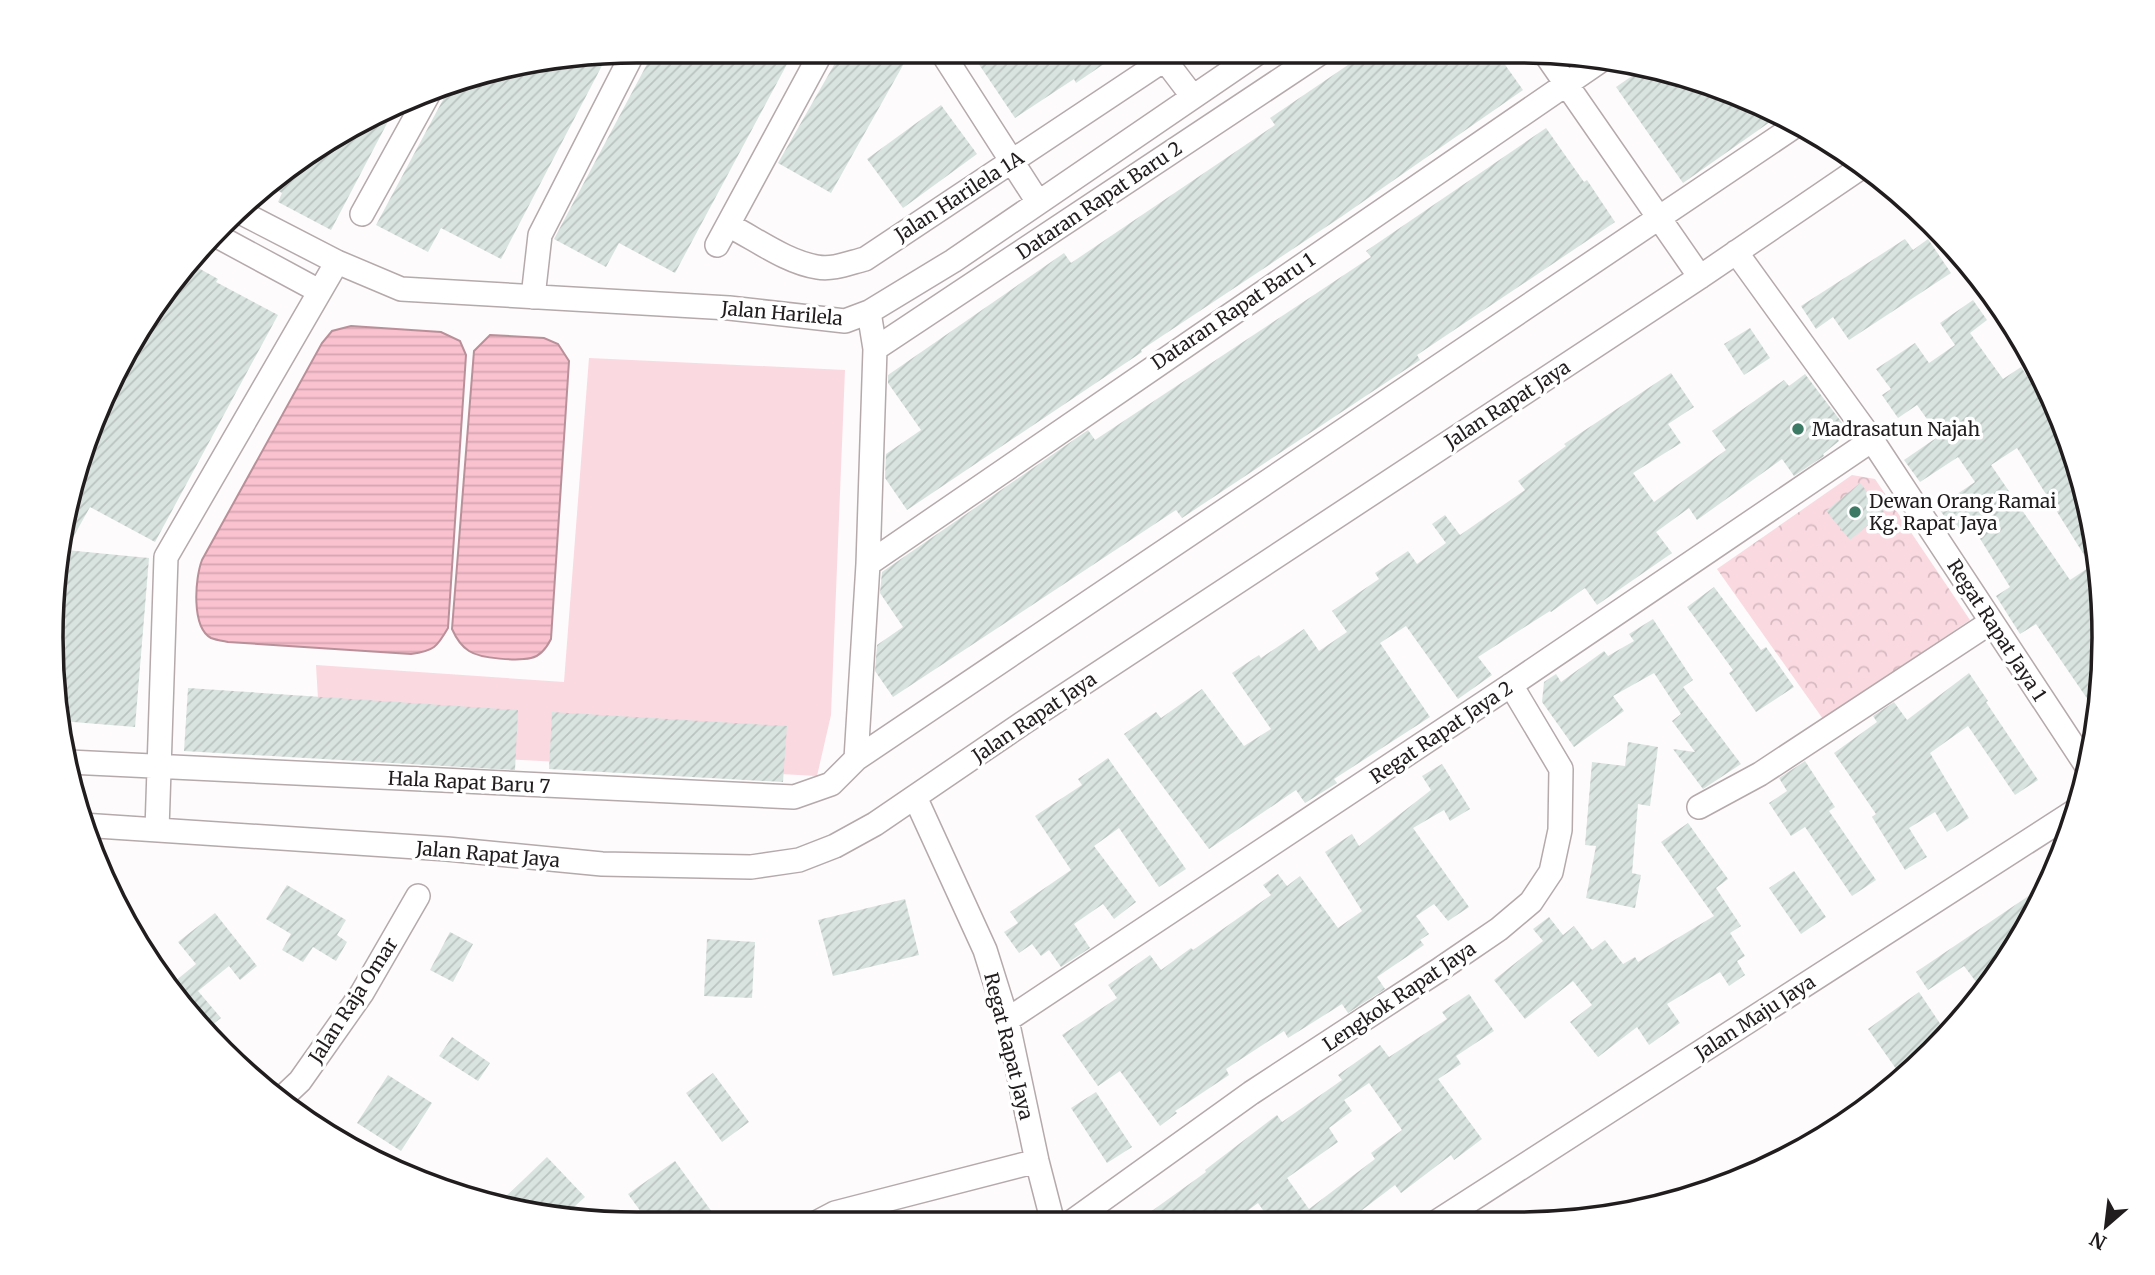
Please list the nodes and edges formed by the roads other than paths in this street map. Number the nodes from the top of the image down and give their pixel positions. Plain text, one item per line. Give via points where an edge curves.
1 (629, 63) edge
2 (816, 63) edge
3 (949, 63) edge
4 (1152, 63) edge
5 (1171, 63) edge
6 (1243, 63) edge
7 (1305, 63) edge
8 (1552, 64) edge
9 (1590, 68) edge
10 (1566, 83) junction
11 (1193, 97) junction
12 (422, 105) edge
13 (1788, 131) edge
14 (1011, 162) junction
15 (1854, 172) edge
16 (1038, 202) junction
17 (362, 214) dead end
18 (248, 216) edge
19 (1658, 219) junction
20 (223, 239) edge
21 (1736, 252) junction
22 (337, 262) junction
23 (1700, 277) junction
24 (319, 291) junction
25 (533, 297) junction
26 (869, 312) junction
27 (876, 349) junction
28 (1872, 440) junction
29 (868, 564) junction
30 (1991, 622) junction
31 (1511, 685) junction
32 (2080, 755) edge
33 (856, 759) junction
34 (77, 763) edge
35 (158, 768) junction
36 (915, 797) junction
37 (1699, 807) dead end
38 (2063, 819) edge
39 (95, 826) edge
40 (157, 830) junction
41 (418, 896) dead end
42 (1007, 1020) junction
43 (288, 1093) edge
44 (1037, 1161) junction
45 (839, 1212) edge
46 (1050, 1212) edge
47 (1085, 1212) edge
48 (1452, 1212) edge

1 - 25 street via 540,235
2 - 14 street, Jalan Harilela 1A via 723,235 817,267 837,267 864,259
3 - 14 street
4 - 14 street, Jalan Harilela 1A
5 - 11 street
6 - 11 street, Jalan Harilela
7 - 27 street, Dataran Rapat Baru 2
8 - 10 street
9 - 10 street, Dataran Rapat Baru 1
10 - 19 street
10 - 29 street, Dataran Rapat Baru 1
11 - 16 street, Jalan Harilela
12 - 17 street
13 - 19 street
14 - 16 street
15 - 21 street, Jalan Rapat Jaya
16 - 26 street, Jalan Harilela
18 - 22 street, Jalan Harilela
19 - 23 street
19 - 33 street
20 - 24 street
21 - 23 street, Jalan Rapat Jaya
21 - 28 street, Regat Rapat Jaya 1
22 - 24 street
22 - 25 street, Jalan Harilela via 401,289
23 - 36 street, Jalan Rapat Jaya
24 - 35 street via 166,557
25 - 26 street, Jalan Harilela via 729,308 845,321
26 - 27 street
27 - 29 street
28 - 30 street, Regat Rapat Jaya 1
28 - 31 street, Regat Rapat Jaya 2
29 - 33 street
30 - 32 street, Regat Rapat Jaya 1
30 - 37 street via 1760,774
31 - 42 street, Regat Rapat Jaya 2
31 - 47 street, Lengkok Rapat Jaya via 1561,769 1560,830 1551,872 1531,902 1499,929 1251,1093
33 - 35 street, Hala Rapat Baru 7 via 831,784 793,797
34 - 35 street, Hala Rapat Baru 7
35 - 40 street
36 - 40 street, Jalan Rapat Jaya via 835,846 799,860 751,867 602,864
36 - 42 street, Regat Rapat Jaya via 985,950
38 - 48 street, Jalan Maju Jaya
39 - 40 street, Jalan Rapat Jaya
41 - 43 street, Jalan Raja Omar via 362,993
42 - 44 street, Regat Rapat Jaya
44 - 45 street
44 - 46 street, Regat Rapat Jaya

